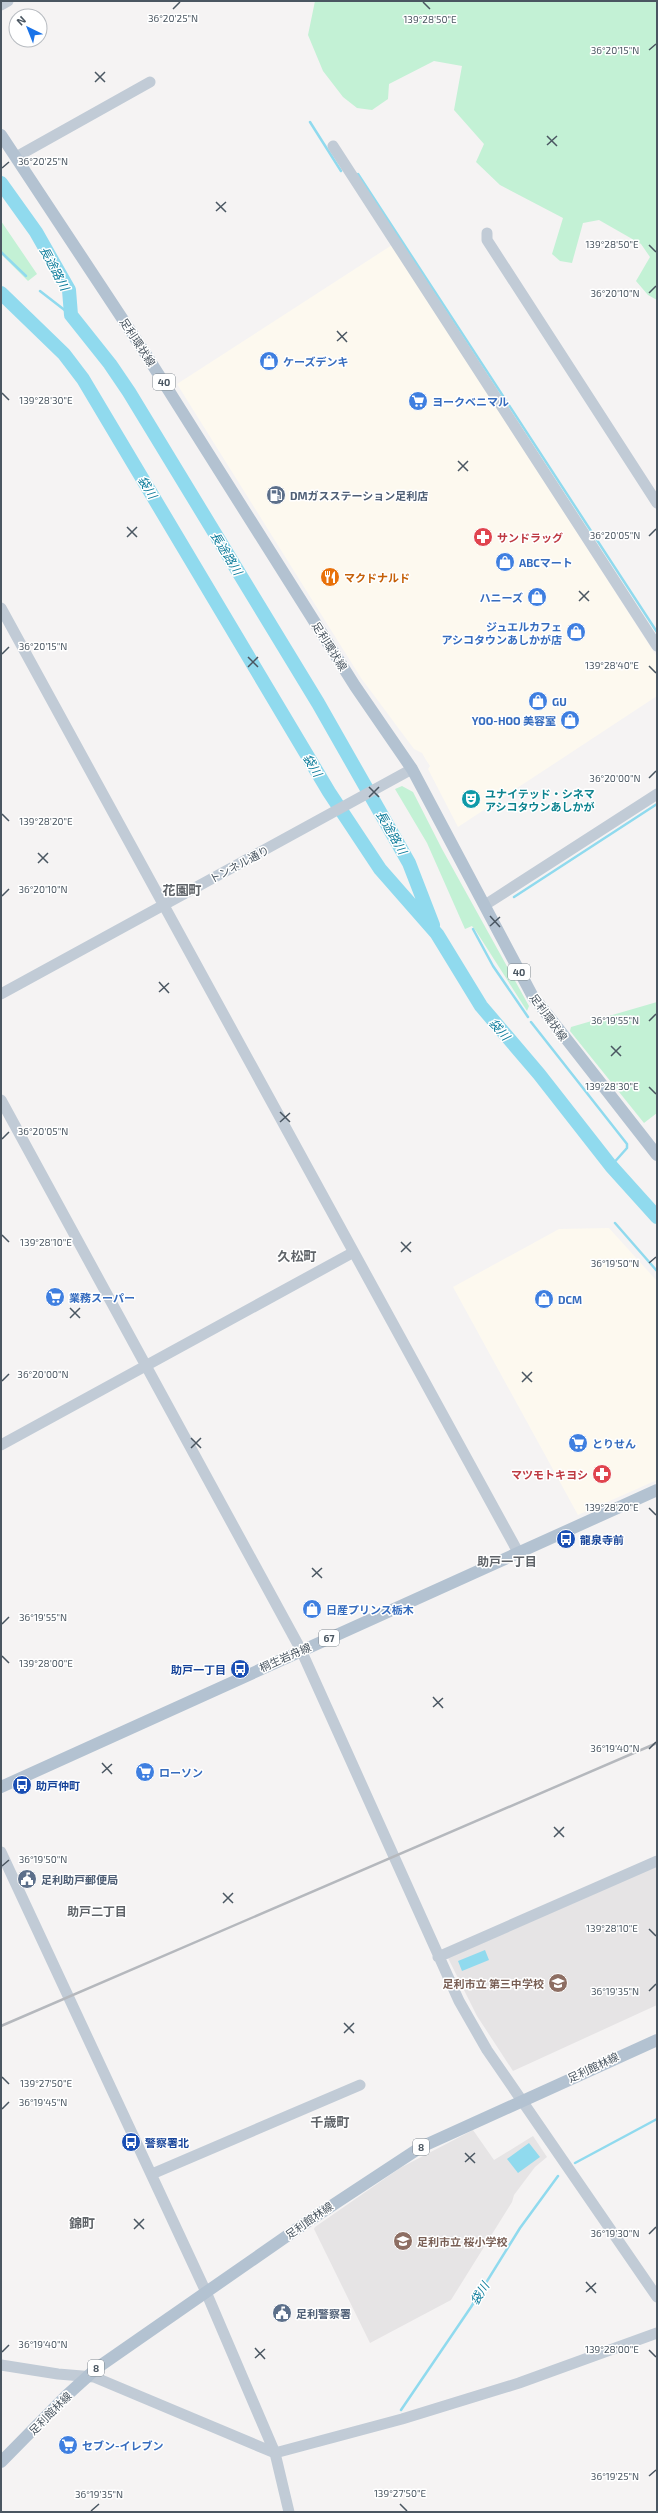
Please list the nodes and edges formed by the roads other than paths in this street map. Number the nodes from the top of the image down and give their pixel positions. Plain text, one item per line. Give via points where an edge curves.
1 (8, 1) edge
2 (1, 5) edge
3 (150, 82) dead end
4 (1, 135) edge
5 (333, 146) dead end
6 (16, 157) junction
7 (487, 233) dead end
8 (657, 503) edge
9 (1, 608) edge
10 (657, 646) edge
11 (412, 768) junction
12 (657, 794) edge
13 (164, 905) junction
14 (485, 905) junction
15 (1, 994) edge
16 (1, 1100) edge
17 (657, 1155) edge
18 (352, 1252) junction
19 (146, 1366) junction
20 (1, 1445) edge
21 (657, 1490) edge
22 (518, 1552) junction
23 (301, 1650) junction
24 (1, 1787) edge
25 (1, 1852) edge
26 (657, 1861) edge
27 (438, 1957) junction
28 (657, 2040) edge
29 (360, 2085) dead end
30 (522, 2100) junction
31 (152, 2174) junction
32 (206, 2292) junction
33 (657, 2297) edge
34 (657, 2333) edge
35 (1, 2365) edge
36 (86, 2376) junction
37 (275, 2453) junction
38 (1, 2462) edge
39 (289, 2512) edge

1 - 2 street
3 - 6 street
4 - 6 main road, 足利環状線 / 40
5 - 10 street
6 - 11 main road, 足利環状線 / 40 via 145,353 355,686
7 - 8 street via 487,240
9 - 13 street
11 - 13 street, トンネル通り
11 - 14 main road, 足利環状線 / 40
12 - 14 street
13 - 15 street, トンネル通り
13 - 18 street
14 - 17 main road, 足利環状線 / 40 via 539,1007
16 - 19 street
18 - 19 street
18 - 22 street
19 - 20 street
19 - 23 street
21 - 22 main road, 桐生岩舟線 / 67
22 - 23 main road, 桐生岩舟線 / 67
23 - 24 main road, 桐生岩舟線 / 67
23 - 27 street
25 - 31 street
26 - 27 street
27 - 30 street via 468,2018
28 - 30 main road, 足利館林線 / 8
29 - 31 street
30 - 32 main road, 足利館林線 / 8 via 446,2134 393,2164
30 - 33 street
31 - 32 street
32 - 36 main road, 足利館林線 / 8
32 - 37 street
34 - 37 street via 474,2398
35 - 36 street
36 - 37 street via 100,2379
36 - 38 main road, 足利館林線 / 8
37 - 39 street

